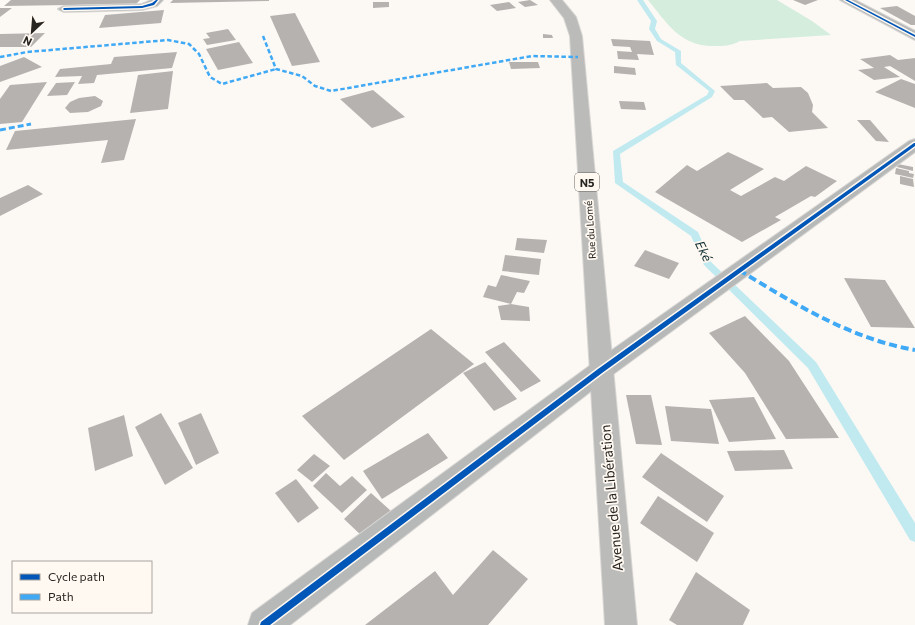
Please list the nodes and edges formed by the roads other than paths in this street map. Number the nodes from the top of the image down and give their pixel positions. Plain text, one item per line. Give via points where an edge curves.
1 (157, 0) edge
2 (556, 0) edge
3 (846, 0) edge
4 (64, 9) dead end
5 (915, 36) edge
6 (915, 144) edge
7 (600, 371) junction
8 (264, 625) edge
9 (621, 625) edge

1 - 4 street via 154,4 142,7
2 - 7 main road, Rue du Lomé / N5 via 570,17 576,36
3 - 5 street
6 - 7 street
7 - 8 street
7 - 9 main road, Avenue de la Libération / N5

